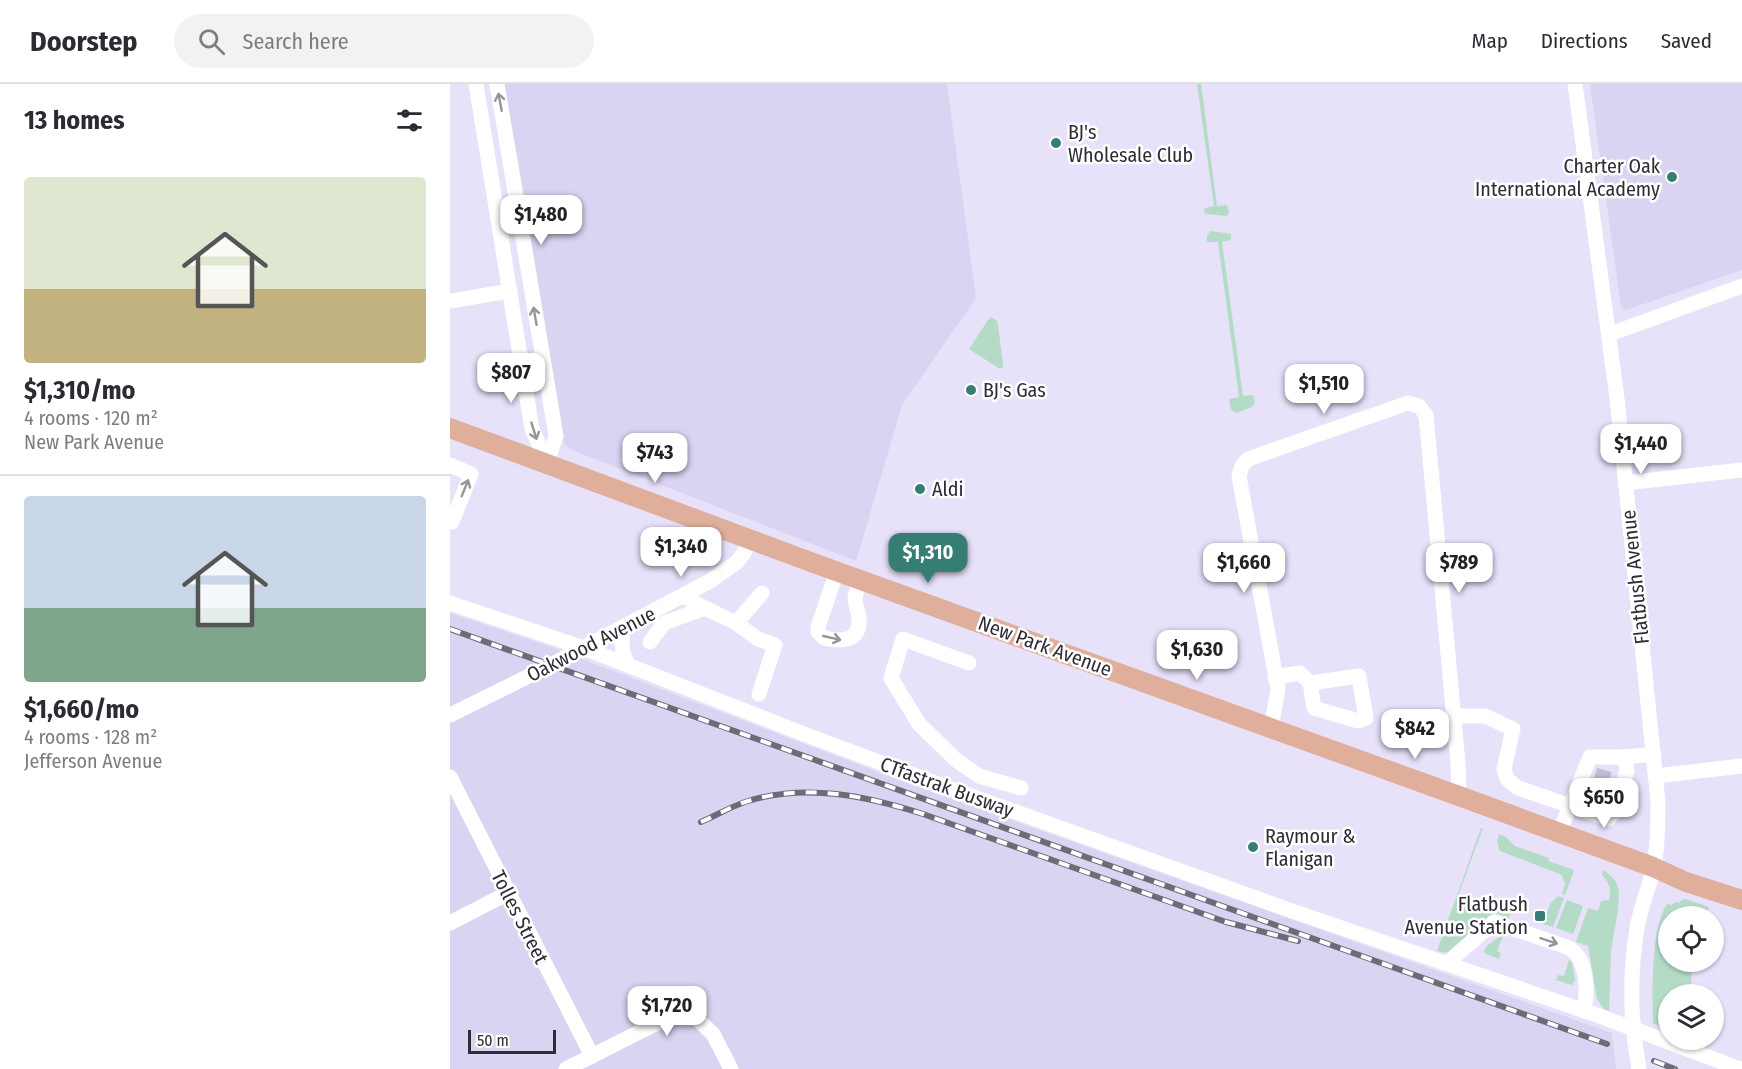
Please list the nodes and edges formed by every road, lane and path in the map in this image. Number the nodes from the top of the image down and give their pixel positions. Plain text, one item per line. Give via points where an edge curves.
1 (476, 84) edge
2 (496, 84) edge
3 (1575, 84) edge
4 (505, 127) junction
5 (484, 131) junction
6 (526, 264) junction
7 (506, 267) junction
8 (1742, 286) edge
9 (510, 291) junction
10 (450, 301) edge
11 (1610, 334) junction
12 (450, 428) edge
13 (547, 463) junction
14 (450, 465) edge
15 (1742, 470) edge
16 (1625, 483) junction
17 (450, 521) edge
18 (750, 540) junction
19 (837, 572) junction
20 (860, 580) junction
21 (762, 593) dead end
22 (683, 596) junction
23 (450, 603) edge
24 (705, 608) junction
25 (736, 623) junction
26 (625, 626) junction
27 (650, 642) dead end
28 (584, 648) junction
29 (969, 663) dead end
30 (629, 666) junction
31 (1275, 677) junction
32 (1310, 683) dead end
33 (759, 694) dead end
34 (450, 715) edge
35 (1454, 716) junction
36 (1271, 728) junction
37 (1654, 754) junction
38 (1625, 757) junction
39 (1742, 766) edge
40 (1656, 776) junction
41 (450, 777) edge
42 (1021, 788) dead end
43 (1459, 796) junction
44 (1575, 807) junction
45 (1565, 835) junction
46 (1653, 867) junction
47 (508, 893) junction
48 (1742, 900) edge
49 (450, 923) edge
50 (1446, 964) junction
51 (1584, 1011) junction
52 (592, 1056) junction
53 (566, 1069) edge
54 (731, 1069) edge
55 (1639, 1069) edge
56 (1740, 1069) edge

1 - 5 street
4 -> 2 street
3 - 11 street, Flatbush Avenue
4 - 5 street
4 - 6 street
5 - 7 street
6 - 7 street
13 -> 6 street via 556,436
7 - 9 street
8 - 11 street
9 - 10 street
9 -> 13 street via 532,429
11 - 16 street, Flatbush Avenue
12 - 13 main road, New Park Avenue
13 - 18 main road, New Park Avenue
17 -> 14 street via 471,474
15 - 16 street
16 - 37 street, Flatbush Avenue
18 - 19 main road, New Park Avenue
18 - 22 street, Oakwood Avenue via 737,562
19 - 20 main road, New Park Avenue
19 -> 20 street via 818,627 824,638 846,640 856,632 859,619 855,599
20 - 36 main road, New Park Avenue
21 - 25 street
22 - 24 street
22 - 26 street, Oakwood Avenue
23 - 28 street, CTfastrak Busway
24 - 25 street
24 - 27 street via 664,623
25 - 33 street via 758,639 775,645
26 - 28 street, Oakwood Avenue
26 - 30 street via 622,651
28 - 30 street, CTfastrak Busway
28 - 34 street, Oakwood Avenue
29 - 42 street via 903,639 891,678 919,724 956,760 979,776
30 - 50 street, CTfastrak Busway via 892,767
31 - 32 street via 1300,673
31 - 35 street via 1239,476 1242,466 1248,459 1397,407 1419,406 1426,415
31 - 36 street via 1278,689
35 - 43 street
35 - 44 street via 1485,716 1513,729 1503,769 1507,779 1518,788
36 - 43 main road, New Park Avenue
37 - 38 street
37 - 40 street, Flatbush Avenue
38 - 44 street via 1590,758 1590,773
38 - 44 street via 1627,771 1609,819
39 - 40 street
40 - 46 street, Flatbush Avenue via 1658,836
41 - 47 street, Tolles Street
43 - 45 main road, New Park Avenue
44 - 45 street
45 - 46 main road, New Park Avenue
46 - 48 main road, New Park Avenue
46 - 55 street, Flatbush Avenue via 1638,924 1630,995
47 - 49 street
47 - 52 street, Tolles Street
50 - 51 street, CTfastrak Busway
50 -> 51 street via 1494,922 1571,948 1583,968
51 - 56 street, CTfastrak Busway
52 - 53 street
52 - 54 street via 679,1012 694,1016 713,1034

